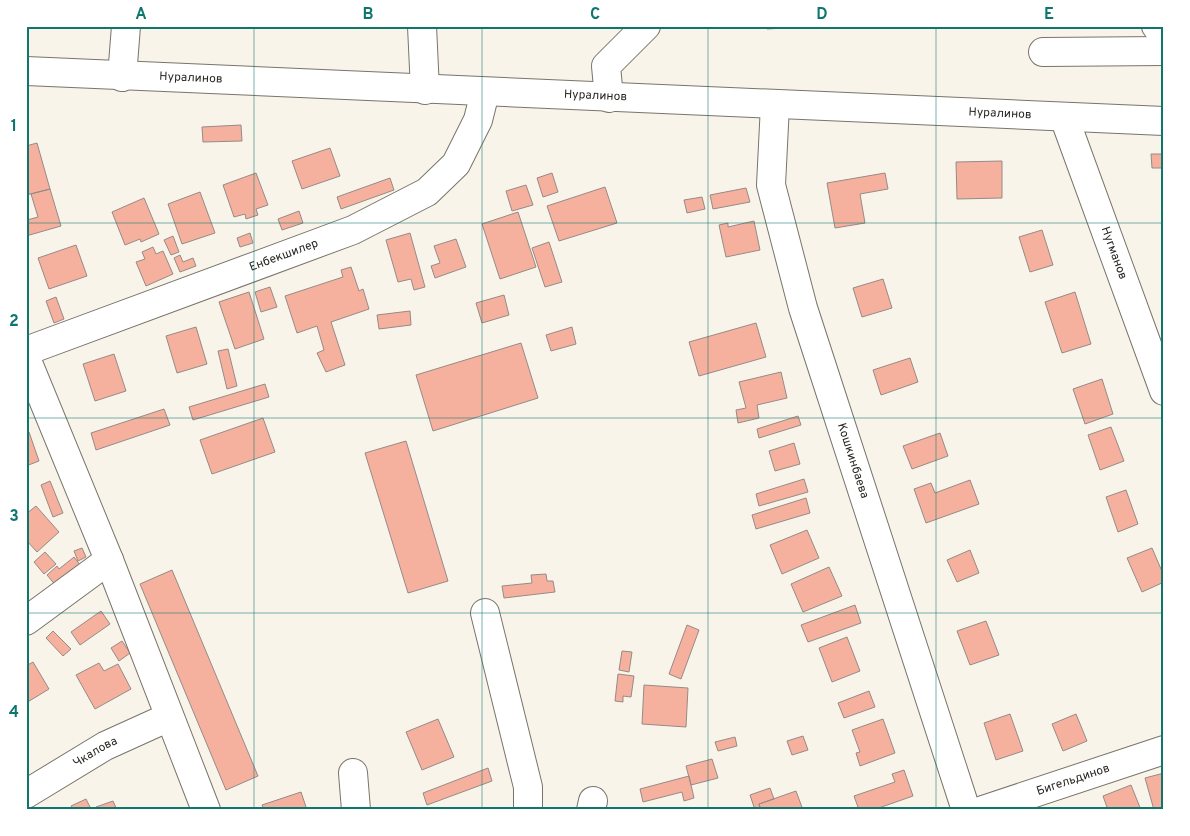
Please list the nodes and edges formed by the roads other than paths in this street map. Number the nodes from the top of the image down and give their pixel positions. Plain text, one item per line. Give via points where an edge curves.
1 (126, 26) edge
2 (422, 26) edge
3 (646, 26) edge
4 (1156, 26) edge
5 (1164, 37) edge
6 (1043, 52) dead end
7 (1164, 52) edge
8 (26, 71) edge
9 (122, 77) junction
10 (425, 90) junction
11 (485, 92) junction
12 (609, 98) junction
13 (775, 106) junction
14 (1064, 117) junction
15 (1164, 121) edge
16 (26, 351) edge
17 (26, 358) edge
18 (1164, 391) edge
19 (109, 560) junction
20 (485, 613) dead end
21 (26, 621) edge
22 (169, 716) junction
23 (1164, 750) edge
24 (353, 773) dead end
25 (26, 794) edge
26 (206, 810) edge
27 (356, 810) edge
28 (528, 810) edge
29 (966, 810) edge
30 (983, 810) edge

1 - 9 main road
2 - 10 main road
3 - 12 main road via 606,66
4 - 5 main road
6 - 7 main road
8 - 9 main road, Нуралинов
9 - 10 main road, Нуралинов
10 - 11 main road, Нуралинов
11 - 12 main road, Нуралинов
11 - 16 main road, Енбекшилер via 478,120 456,164 427,192 353,230
12 - 13 main road, Нуралинов
13 - 14 main road, Нуралинов
13 - 29 main road, Кошкинбаева via 772,184 804,308
14 - 15 main road, Нуралинов
14 - 18 main road, Нугманов
17 - 19 main road
19 - 21 main road
19 - 22 main road
20 - 28 main road via 528,786
22 - 25 main road, Чкалова via 105,746
22 - 26 main road
23 - 30 main road, Бигельдинов
24 - 27 main road

